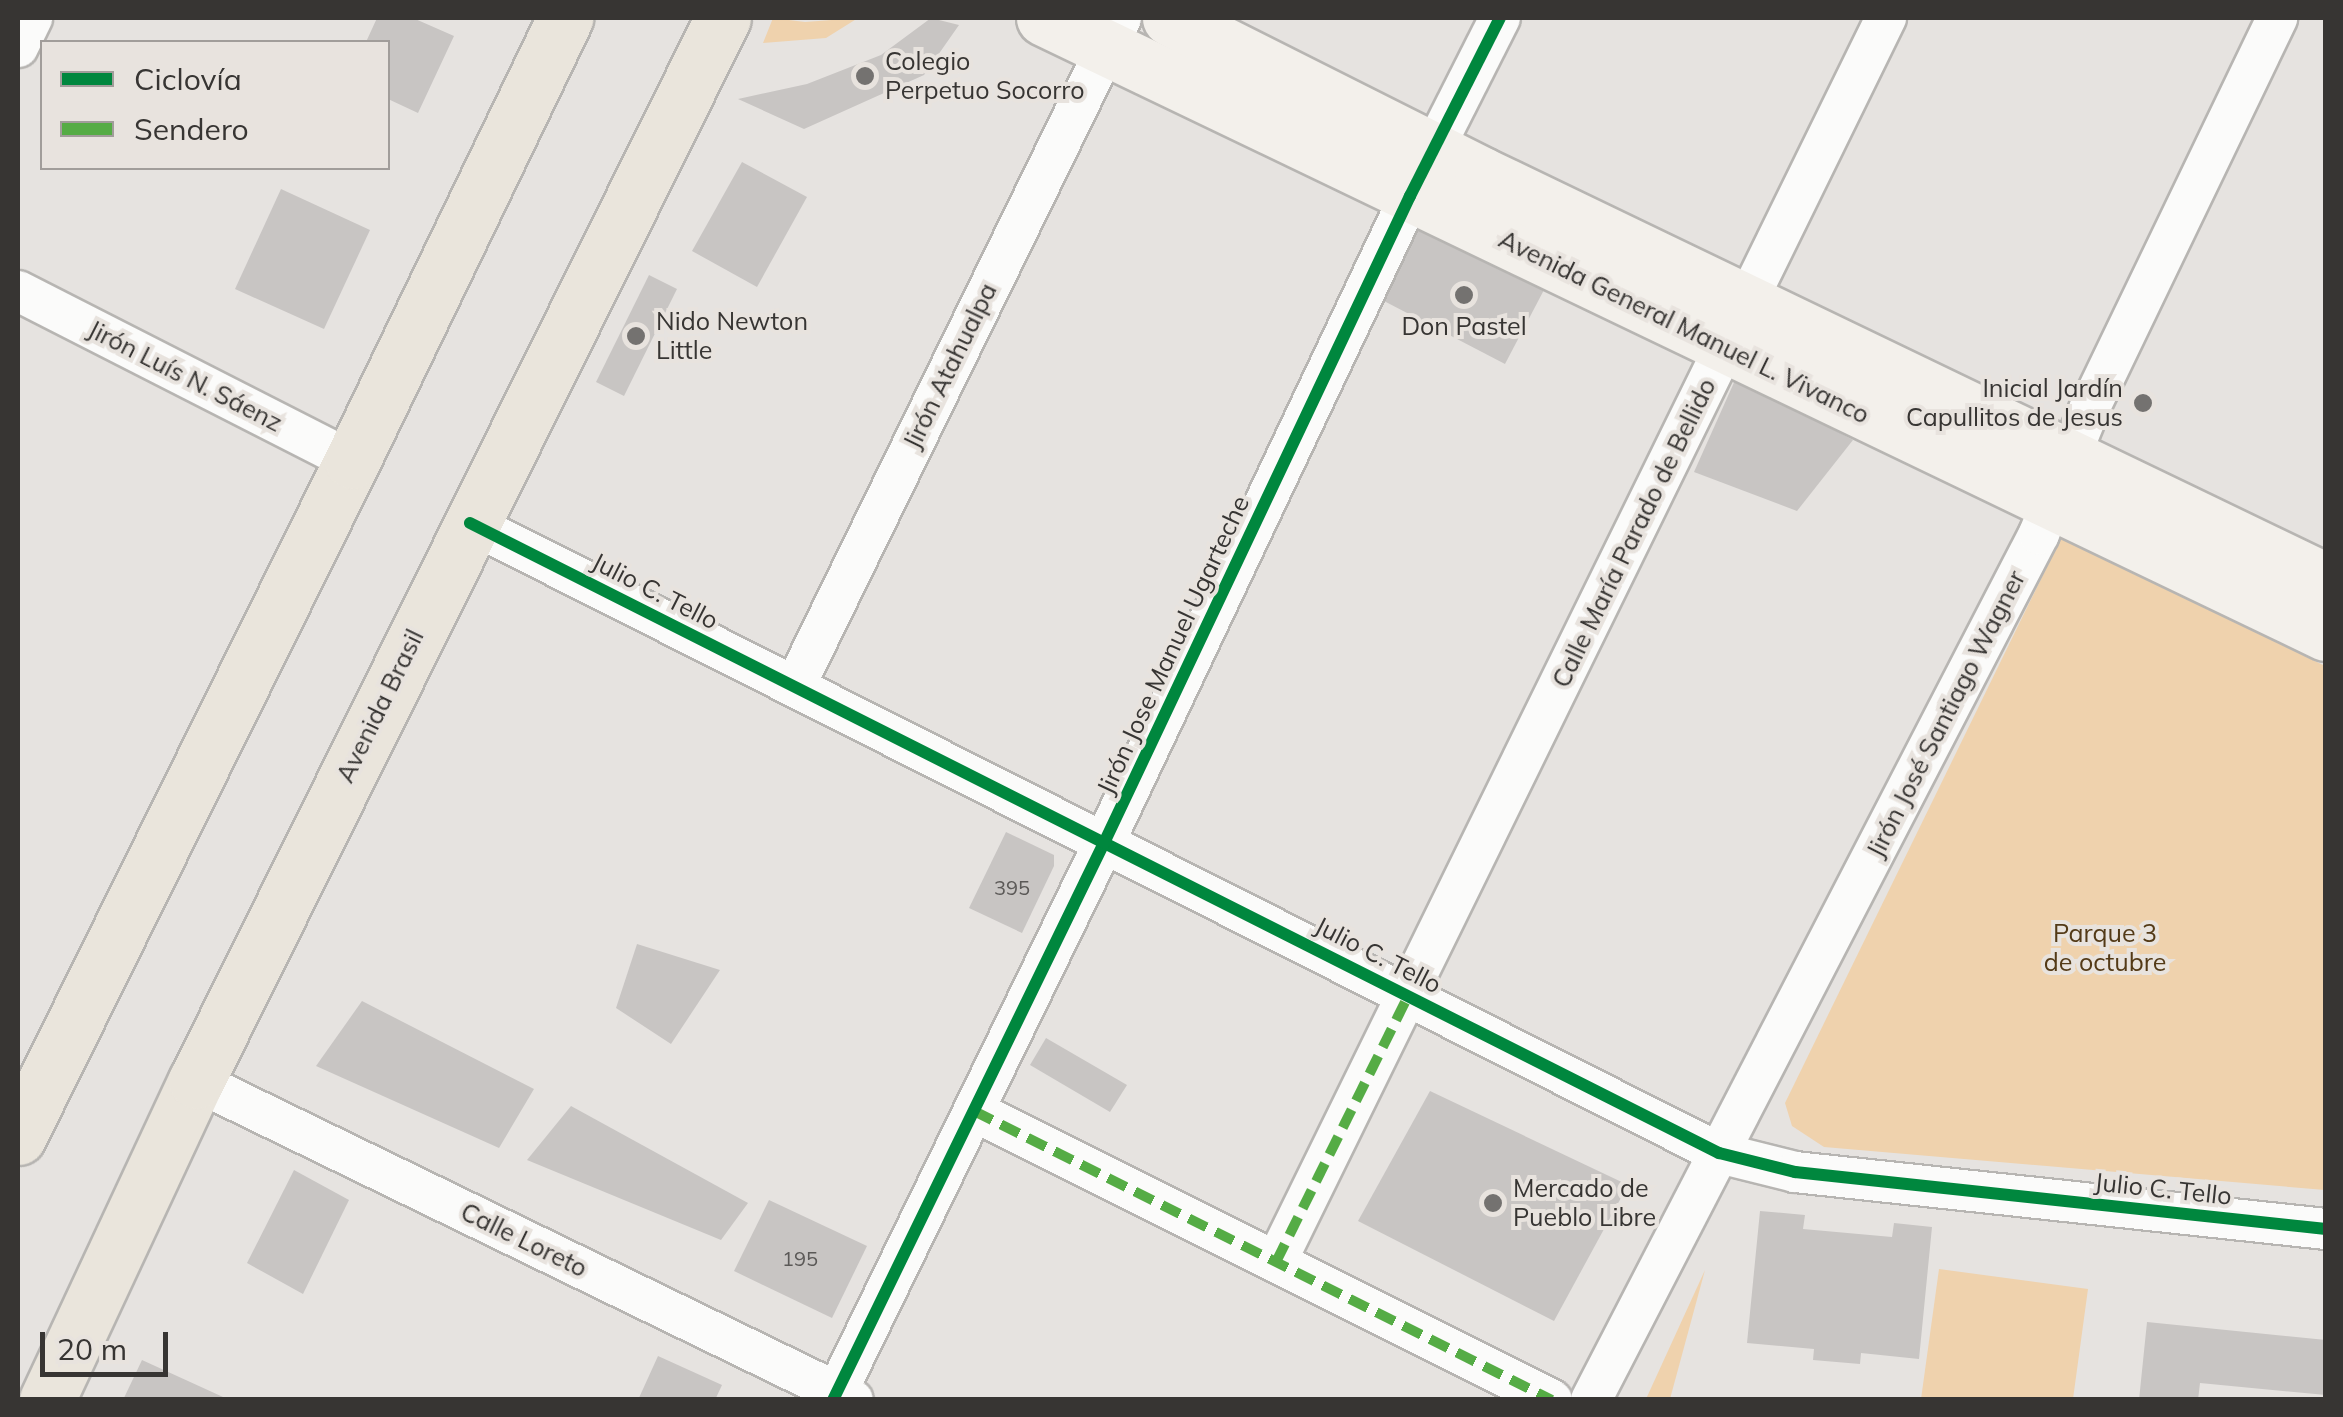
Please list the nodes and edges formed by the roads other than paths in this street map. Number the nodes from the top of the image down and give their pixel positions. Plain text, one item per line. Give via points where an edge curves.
1 (32, 18) edge
2 (565, 18) edge
3 (723, 18) edge
4 (1044, 18) edge
5 (1170, 18) edge
6 (1500, 18) edge
7 (1886, 18) edge
8 (2276, 18) edge
9 (1113, 32) edge
10 (18, 47) edge
11 (1436, 148) junction
12 (1410, 196) junction
13 (18, 290) edge
14 (1734, 324) junction
15 (352, 460) junction
16 (2062, 482) junction
17 (470, 523) junction
18 (2326, 581) edge
19 (2326, 633) edge
20 (795, 686) junction
21 (1104, 843) junction
22 (1408, 996) junction
23 (196, 1081) junction
24 (24, 1106) edge
25 (974, 1111) junction
26 (1719, 1152) junction
27 (2326, 1229) edge
28 (1276, 1262) junction
29 (42, 1386) edge
30 (841, 1397) edge
31 (1552, 1400) edge
32 (1591, 1400) edge

1 - 10 street
2 - 15 main road
3 - 17 main road, Avenida Brasil
4 - 9 street, Avenida General Manuel L. Vivanco
5 - 11 street, Avenida General Manuel L. Vivanco
6 - 11 street, Jirón Jose Manuel Ugarteche
7 - 14 street, Calle María Parado de Bellido
8 - 16 street, Jirón José Santiago Wagner via 2090,407
9 - 12 street, Avenida General Manuel L. Vivanco
9 - 20 street, Jirón Atahualpa
11 - 12 street, Jirón Jose Manuel Ugarteche
11 - 14 street, Avenida General Manuel L. Vivanco
12 - 14 street, Avenida General Manuel L. Vivanco
12 - 21 street, Jirón Jose Manuel Ugarteche
13 - 15 street, Jirón Luís N. Sáenz
14 - 16 street, Avenida General Manuel L. Vivanco
14 - 22 street, Calle María Parado de Bellido
15 - 24 main road
16 - 18 street, Avenida General Manuel L. Vivanco
16 - 19 street, Avenida General Manuel L. Vivanco
16 - 26 street, Jirón José Santiago Wagner
17 - 20 street, Julio C. Tello
17 - 23 main road, Avenida Brasil
20 - 21 street, Julio C. Tello
21 - 22 street, Julio C. Tello
21 - 25 street, Jirón Jose Manuel Ugarteche
22 - 26 street, Julio C. Tello
22 - 28 street, Calle María Parado de Bellido
23 - 29 main road, Avenida Brasil
23 - 30 street, Calle Loreto
25 - 28 street
25 - 30 street, Jirón Jose Manuel Ugarteche
26 - 27 street, Julio C. Tello via 1794,1172
26 - 32 street, Jirón José Santiago Wagner
28 - 31 street

